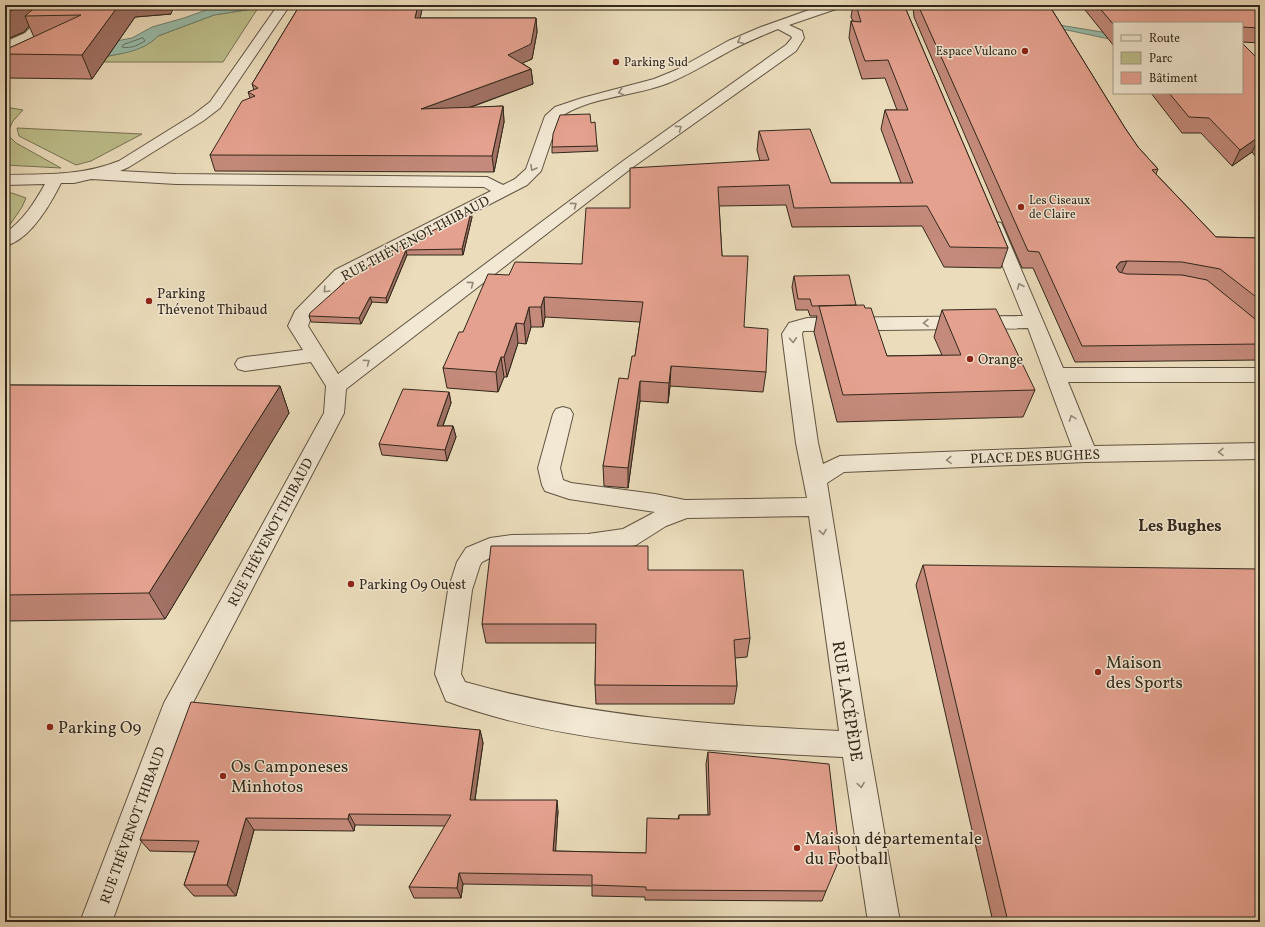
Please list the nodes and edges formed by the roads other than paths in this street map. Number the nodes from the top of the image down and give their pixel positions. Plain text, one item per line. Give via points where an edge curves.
1 (59, 5) edge
2 (284, 5) edge
3 (835, 5) edge
4 (778, 25) junction
5 (5, 46) edge
6 (95, 175) junction
7 (5, 180) edge
8 (55, 180) junction
9 (503, 191) junction
10 (989, 213) edge
11 (5, 241) edge
12 (1035, 322) junction
13 (316, 356) junction
14 (245, 364) dead end
15 (1055, 375) junction
16 (1260, 375) edge
17 (336, 386) junction
18 (563, 414) dead end
19 (1260, 451) edge
20 (1086, 454) junction
21 (815, 479) junction
22 (819, 507) junction
23 (685, 509) junction
24 (855, 745) junction
25 (96, 922) edge
26 (884, 922) edge

1 - 5 street via 30,36 18,43
2 - 6 street via 215,105 124,164
3 - 4 street, RUE THÉVENOT THIBAUD
4 -> 9 street, RUE THÉVENOT THIBAUD via 659,82 556,112 552,116 533,171 521,182
17 -> 4 street via 628,164 791,48 798,38 797,34
6 - 8 street
6 - 9 street via 176,179 487,182
7 - 8 street
8 - 11 street via 46,197 16,235
9 -> 13 street, RUE THÉVENOT THIBAUD via 341,274 302,315 298,326
12 -> 10 street
12 - 15 street
12 -> 21 street, RUE LACÉPÈDE via 807,324 796,327 792,334 807,443
13 - 14 street
13 - 17 street, RUE THÉVENOT THIBAUD
15 - 16 street
20 -> 15 street
17 - 25 street, RUE THÉVENOT THIBAUD via 334,414 174,712
18 - 23 street via 549,468 553,485 568,492 655,502
19 -> 20 street, PLACE DES BUGHES
20 -> 21 street, PLACE DES BUGHES via 840,464
21 - 22 street, RUE LACÉPÈDE
22 - 23 street
22 -> 24 street, RUE LACÉPÈDE
23 - 24 street via 658,520 628,538 588,543 512,544 490,547 474,555 469,562 460,590 448,674 456,692 571,720 741,739
24 -> 26 street, RUE LACÉPÈDE

